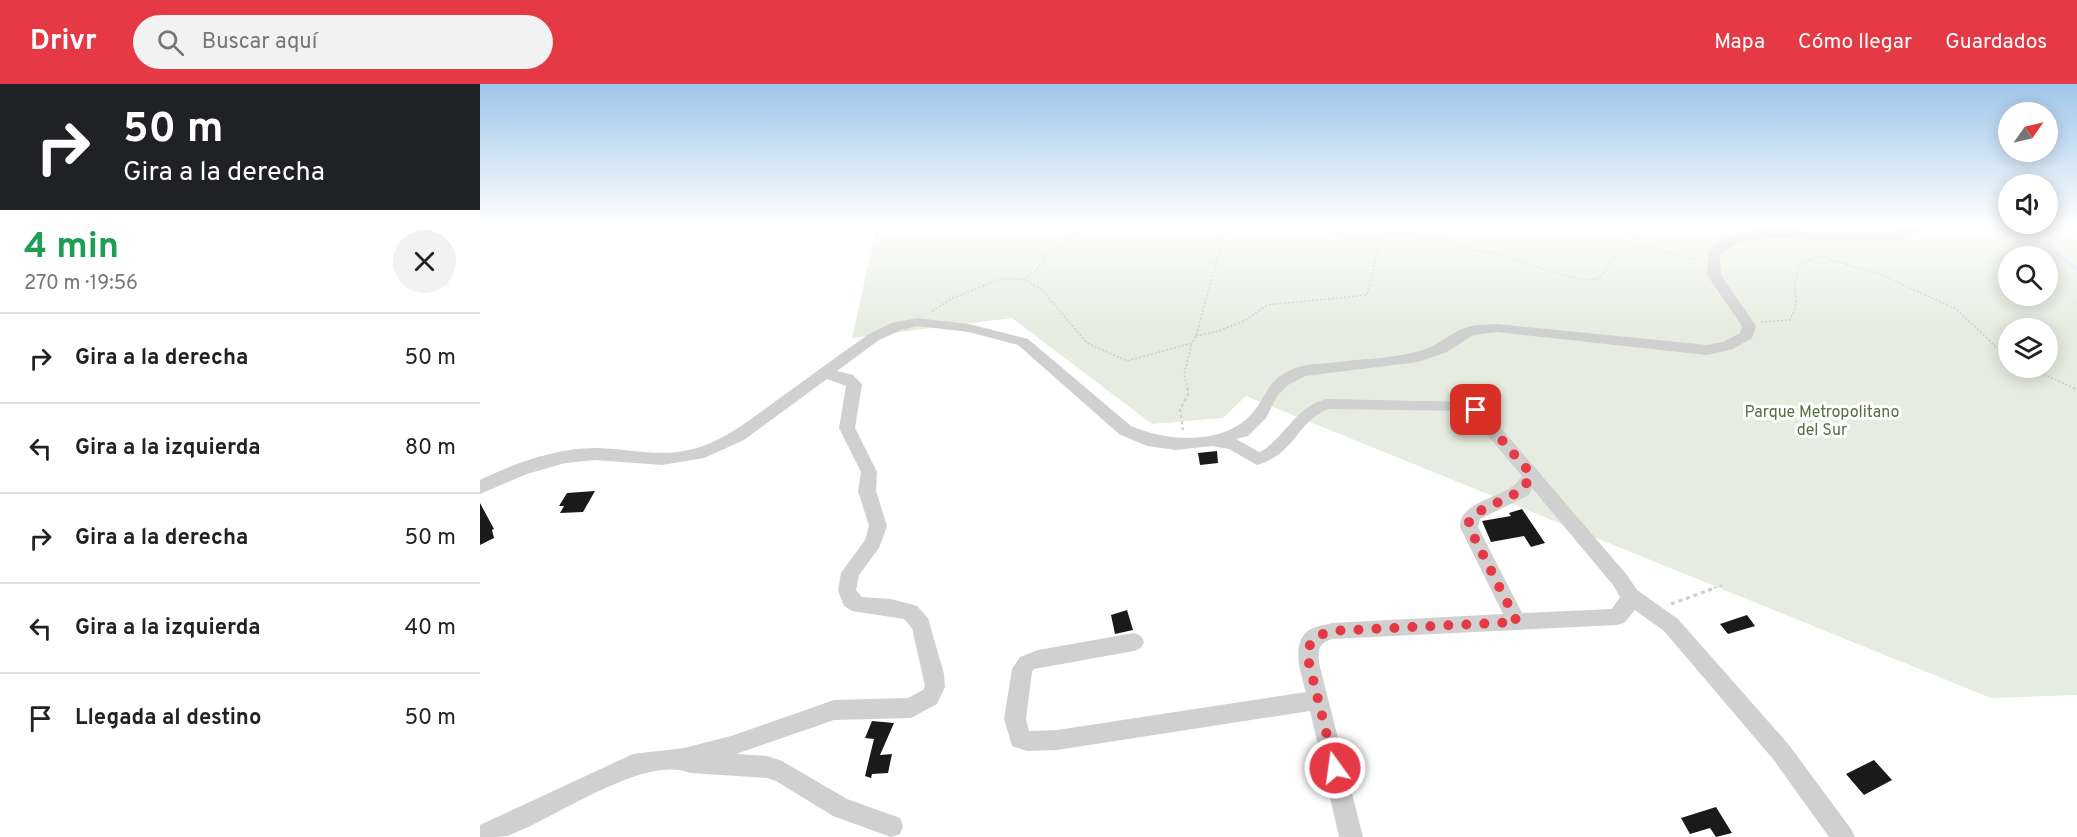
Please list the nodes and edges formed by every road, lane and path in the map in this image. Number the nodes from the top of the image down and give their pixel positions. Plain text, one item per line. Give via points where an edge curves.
1 (1043, 261) edge
2 (1216, 261) edge
3 (1374, 261) edge
4 (1519, 261) edge
5 (1612, 261) edge
6 (1714, 261) edge
7 (1808, 261) edge
8 (1837, 261) edge
9 (1023, 279) junction
10 (929, 323) junction
11 (1749, 326) junction
12 (1196, 336) junction
13 (1192, 343) junction
14 (1998, 350) edge
15 (824, 373) junction
16 (2051, 378) edge
17 (2077, 390) edge
18 (1209, 441) junction
19 (1185, 443) junction
20 (1531, 474) junction
21 (480, 488) edge
22 (1723, 585) dead end
23 (1630, 596) junction
24 (1648, 609) junction
25 (1517, 622) junction
26 (1134, 642) dead end
27 (1318, 700) junction
28 (656, 760) junction
29 (892, 826) dead end
30 (480, 837) edge
31 (1351, 837) edge
32 (1843, 837) edge

1 - 9 path
2 - 12 path
3 - 12 path via 1367,295 1267,305 1246,320
4 - 5 path via 1581,280 1598,279
6 - 11 street via 1714,276
7 - 11 path via 1799,265 1795,284 1798,307 1790,320
8 - 14 path via 1882,274 1956,309
9 - 10 path via 1001,279 953,298 929,313
9 - 13 path via 1042,290 1087,343 1126,361
10 - 15 street via 917,322 885,331
10 - 19 street via 999,334 1023,342 1125,430 1147,440
11 - 18 street via 1747,335 1736,343 1707,350 1497,328 1470,331 1442,349 1418,357 1302,371 1271,393 1260,414 1242,432
12 - 13 path
13 - 19 path via 1183,374 1189,392 1180,410
15 - 21 street via 738,436 688,458 579,456 521,470
15 - 28 street via 854,384 847,428 869,472 867,492 878,526 873,543 850,573 847,590 851,600 860,605 910,612 921,624 935,687 930,697 911,708 834,710 731,746 684,758
16 - 17 path
18 - 19 street
18 - 20 street via 1233,444 1257,459 1275,453 1303,415 1326,404 1462,404 1476,410
20 - 23 street
20 - 25 street via 1523,490 1474,514 1469,521
22 - 24 path
23 - 24 street
23 - 25 street via 1617,617
24 - 32 street via 1671,625 1781,752
25 - 27 street via 1332,631 1316,636 1308,647
26 - 27 street via 1027,663 1022,669 1016,719 1020,739 1057,740
27 - 31 street
28 - 29 street via 767,767 841,808
28 - 30 street via 616,773

